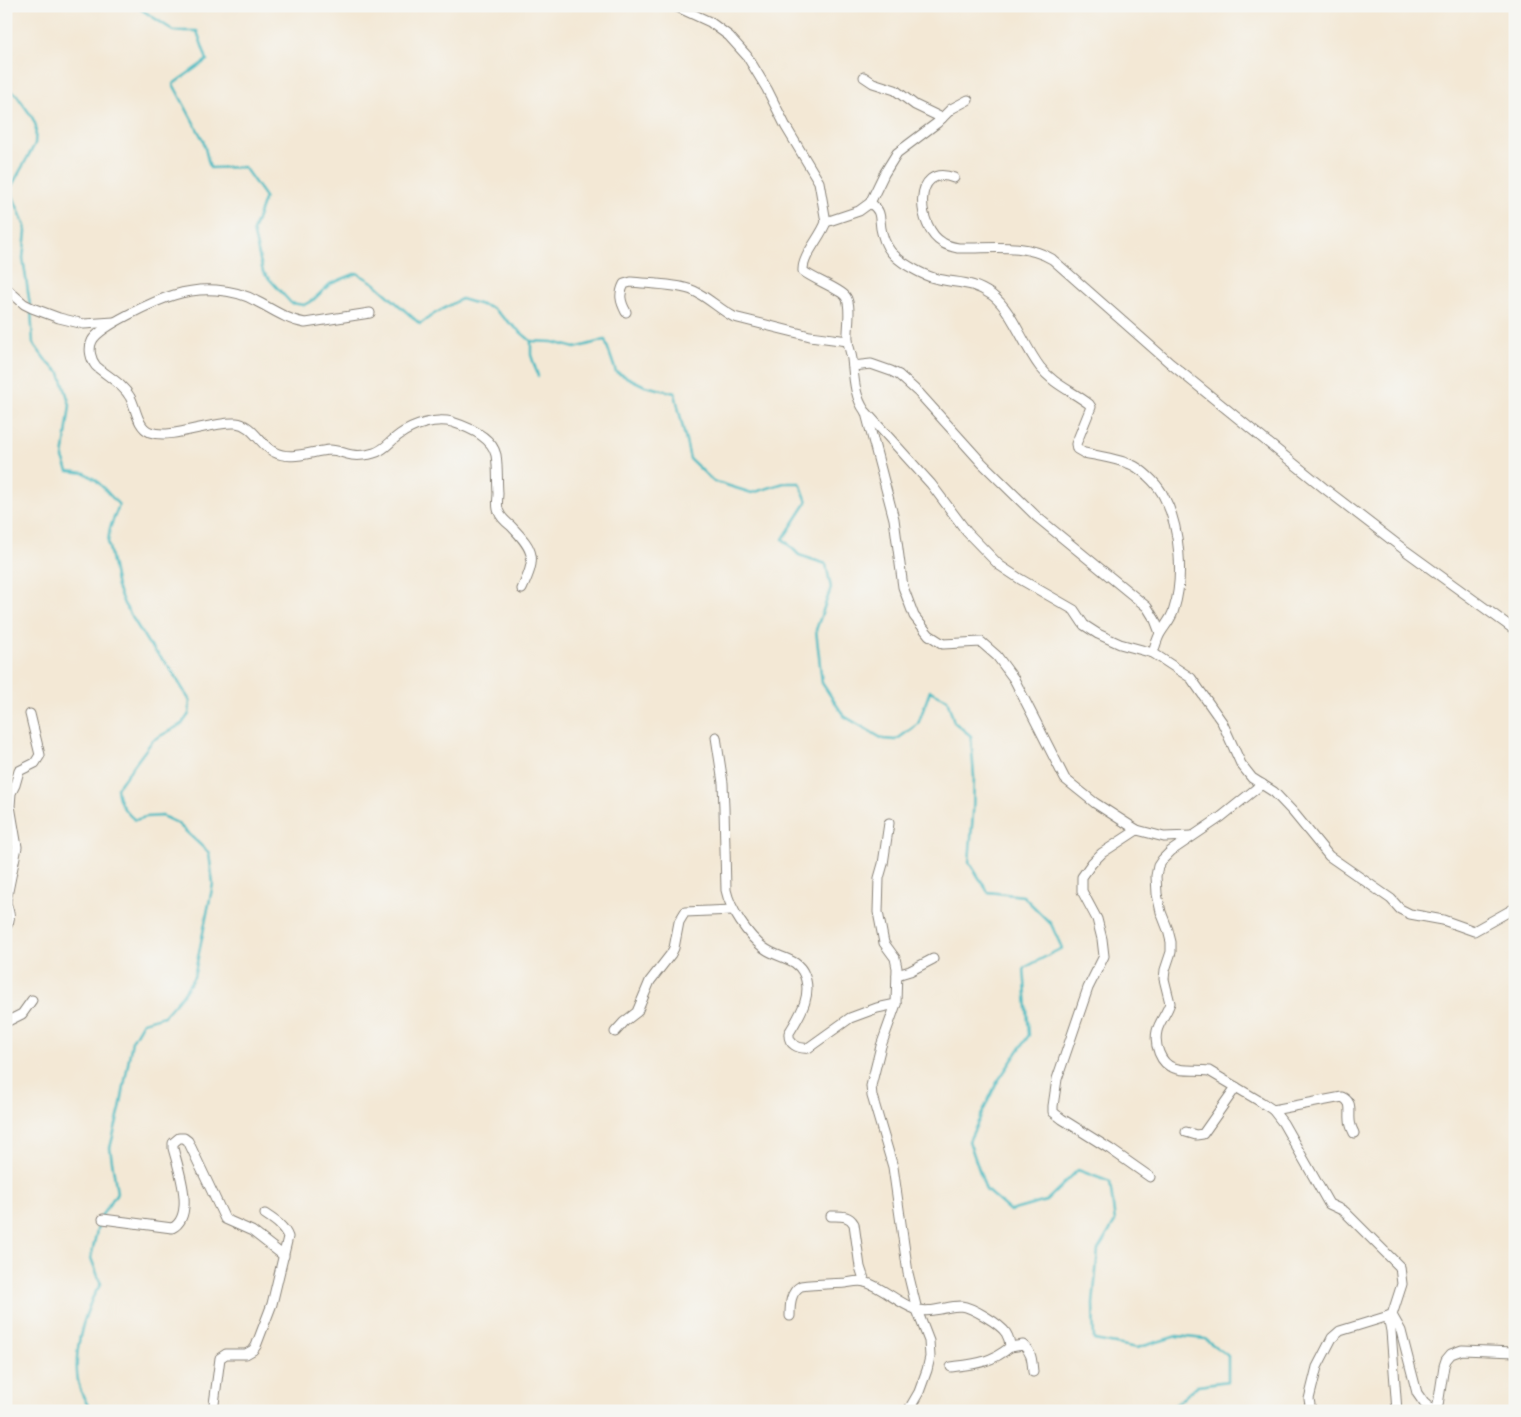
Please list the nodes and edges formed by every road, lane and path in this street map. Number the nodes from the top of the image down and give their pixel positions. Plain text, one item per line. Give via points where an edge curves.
1 (675, 6) edge
2 (864, 77) dead end
3 (968, 100) dead end
4 (942, 118) junction
5 (954, 178) dead end
6 (870, 203) junction
7 (826, 222) junction
8 (6, 288) edge
9 (626, 312) dead end
10 (370, 313) dead end
11 (117, 321) junction
12 (848, 341) junction
13 (853, 366) junction
14 (865, 411) junction
15 (522, 589) dead end
16 (1515, 630) edge
17 (1160, 633) junction
18 (1153, 653) junction
19 (30, 714) dead end
20 (716, 737) dead end
21 (1262, 784) junction
22 (889, 823) dead end
23 (1138, 830) junction
24 (1195, 836) junction
25 (6, 902) edge
26 (1515, 908) edge
27 (734, 910) junction
28 (6, 927) edge
29 (933, 959) dead end
30 (897, 975) junction
31 (32, 1000) dead end
32 (896, 1004) junction
33 (6, 1022) edge
34 (615, 1032) dead end
35 (1236, 1087) junction
36 (1273, 1110) junction
37 (1186, 1132) dead end
38 (1354, 1133) dead end
39 (1150, 1177) dead end
40 (265, 1214) dead end
41 (831, 1216) dead end
42 (103, 1219) dead end
43 (284, 1256) junction
44 (865, 1282) junction
45 (917, 1310) junction
46 (1390, 1315) junction
47 (790, 1316) dead end
48 (1010, 1347) junction
49 (1515, 1352) edge
50 (951, 1367) dead end
51 (1033, 1372) dead end
52 (214, 1411) edge
53 (908, 1411) edge
54 (1311, 1411) edge
55 (1397, 1411) edge

1 - 7 street via 710,22 729,36 747,56 819,182
2 - 4 street via 893,89 915,105
3 - 4 street via 957,104
4 - 6 street via 897,153
5 - 16 street via 947,175 936,177 927,183 923,192 925,220 940,242 958,248 1023,249 1052,259 1171,364 1324,488
6 - 7 street via 859,211
6 - 17 street via 880,213 881,232 894,256 925,275 972,284 992,295 1005,308 1044,371 1056,383 1090,405 1076,444 1078,450 1136,467 1163,494 1171,514 1179,557 1175,609
7 - 12 street via 803,271 847,298
8 - 11 street via 24,304 42,313 84,324
9 - 12 street via 620,302 624,284 675,287 692,290 734,317 810,336
10 - 11 street via 299,322 236,293 202,290 160,299
11 - 15 street via 93,339 90,350 93,362 129,395 140,424 149,432 160,434 236,423 246,426 274,453 293,456 330,450 351,455 375,453 408,429 436,421 472,430 484,438 496,454 498,511 532,555 530,572
12 - 13 street
13 - 14 street via 857,396
13 - 17 street via 871,364 899,375 982,464 1037,517 1147,607
14 - 18 street via 931,484 967,532 1000,565 1074,610 1084,625 1104,637
14 - 23 street via 894,519 903,587 914,616 929,635 943,644 981,642 988,648 1014,679 1065,779
17 - 18 street
18 - 21 street via 1195,682 1222,722 1241,764 1252,778
19 - 25 street via 40,755 35,763 19,771 10,793 17,847
20 - 27 street via 723,784 726,890
21 - 24 street
21 - 26 street via 1293,812 1329,856 1407,913 1443,920 1474,931
22 - 30 street via 878,912 884,943 894,958
23 - 24 street via 1164,837
23 - 39 street via 1102,854 1082,877 1082,891 1097,919 1104,956 1088,988 1057,1079 1053,1106 1054,1112 1062,1119
24 - 35 street via 1164,857 1157,870 1158,902 1172,946 1164,980 1170,1003 1157,1030 1157,1044 1161,1058 1172,1068 1209,1071
25 - 28 street via 10,916
27 - 32 street via 763,947 796,964 805,976 805,1003 788,1035 797,1046 811,1048 850,1018
27 - 34 street via 685,912 678,922 671,954 650,981 637,1012
29 - 30 street
30 - 32 street
31 - 33 street via 22,1014
32 - 45 street via 881,1046 871,1090 893,1167 908,1273
35 - 36 street
35 - 37 street via 1203,1134
36 - 38 street via 1342,1097 1350,1104
36 - 46 street via 1329,1204 1344,1210 1400,1266 1402,1284
40 - 43 street via 287,1233
41 - 44 street via 844,1216 854,1224
42 - 43 street via 177,1226 183,1214 184,1194 173,1143 184,1138 225,1219 252,1231
43 - 52 street via 272,1304 253,1350 220,1358
44 - 45 street
44 - 47 street via 796,1288 790,1304
45 - 48 street via 971,1308 1004,1331
45 - 53 street via 929,1341 930,1357 919,1392
46 - 49 street via 1400,1331 1417,1394 1431,1409 1438,1405 1444,1366 1451,1354 1462,1350
46 - 54 street via 1340,1332 1332,1338 1317,1367 1309,1399
46 - 55 street
48 - 50 street via 993,1359
48 - 51 street via 1023,1345 1028,1349

